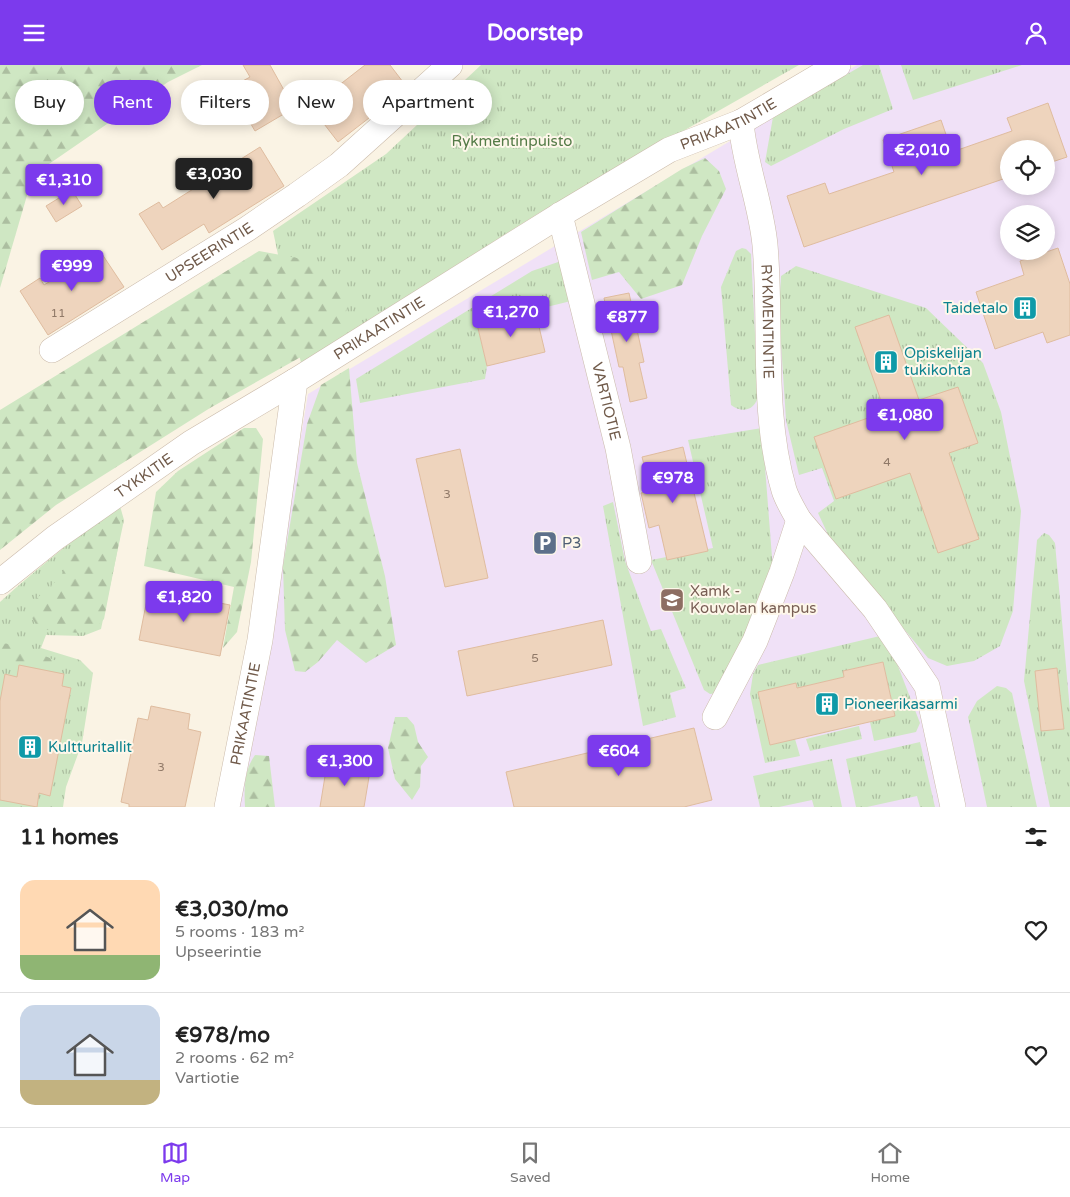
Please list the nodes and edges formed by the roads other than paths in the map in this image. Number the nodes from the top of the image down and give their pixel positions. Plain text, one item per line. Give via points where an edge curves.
1 (450, 65) edge
2 (838, 65) edge
3 (742, 122) junction
4 (560, 215) junction
5 (52, 350) dead end
6 (296, 381) junction
7 (799, 521) junction
8 (639, 561) dead end
9 (0, 582) edge
10 (716, 717) dead end
11 (227, 807) edge
12 (953, 807) edge

1 - 5 street, UPSEERINTIE via 340,165 247,229
2 - 3 street, PRIKAATINTIE
3 - 4 street, PRIKAATINTIE via 669,150
3 - 7 street, RYKMENTINTIE via 743,142 765,243 771,415 776,458 784,492
4 - 6 street, PRIKAATINTIE
4 - 8 street, VARTIOTIE via 618,448
6 - 9 street, TYKKITIE via 191,443 55,538
6 - 11 street, PRIKAATINTIE via 260,640
7 - 10 street via 754,641
7 - 12 street, RYKMENTINTIE via 875,609 927,686

